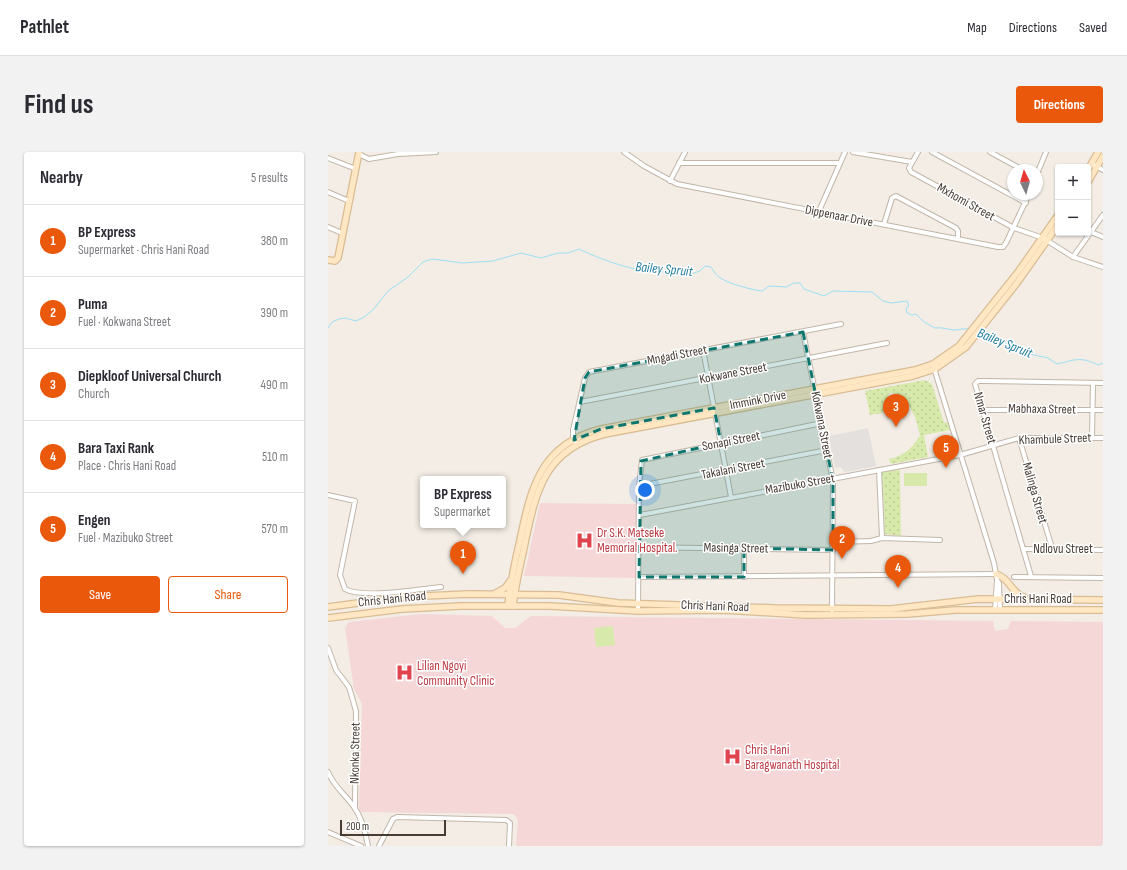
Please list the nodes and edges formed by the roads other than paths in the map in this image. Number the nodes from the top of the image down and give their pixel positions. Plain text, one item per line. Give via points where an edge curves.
1 (436, 152) edge
2 (624, 152) edge
3 (685, 152) edge
4 (845, 152) edge
5 (853, 152) edge
6 (918, 152) edge
7 (932, 152) edge
8 (990, 152) edge
9 (1046, 152) edge
10 (1098, 152) edge
11 (359, 153) edge
12 (1103, 156) edge
13 (328, 158) edge
14 (912, 162) junction
15 (679, 163) junction
16 (840, 163) junction
17 (1012, 164) edge
18 (1041, 164) edge
19 (1092, 164) joint
20 (1100, 168) edge
21 (356, 169) junction
22 (1091, 178) edge
23 (670, 181) junction
24 (328, 192) edge
25 (1027, 200) edge
26 (349, 201) junction
27 (1026, 203) junction
28 (818, 211) junction
29 (1103, 215) edge
30 (1055, 221) edge
31 (884, 224) junction
32 (328, 227) edge
33 (1014, 228) junction
34 (1055, 229) edge
35 (1091, 232) joint
36 (342, 233) junction
37 (1088, 236) edge
38 (1103, 237) edge
39 (958, 239) junction
40 (1045, 239) junction
41 (1073, 258) junction
42 (328, 260) edge
43 (1103, 267) edge
44 (841, 324) dead end
45 (803, 332) junction
46 (887, 343) dead end
47 (704, 350) junction
48 (809, 358) junction
49 (934, 367) junction
50 (708, 377) junction
51 (1093, 383) junction
52 (1103, 383) edge
53 (815, 392) junction
54 (580, 402) junction
55 (982, 410) junction
56 (1093, 410) junction
57 (1103, 410) edge
58 (714, 411) junction
59 (822, 423) junction
60 (1019, 438) junction
61 (1092, 438) junction
62 (1103, 438) edge
63 (575, 442) junction
64 (721, 444) junction
65 (992, 445) junction
66 (827, 450) junction
67 (960, 455) junction
68 (726, 470) junction
69 (879, 470) junction
70 (832, 478) junction
71 (640, 486) junction
72 (328, 495) edge
73 (731, 497) junction
74 (640, 515) junction
75 (882, 538) junction
76 (940, 540) dead end
77 (833, 542) junction
78 (639, 547) junction
79 (744, 548) junction
80 (1052, 548) junction
81 (1023, 549) junction
82 (833, 550) junction
83 (1103, 550) edge
84 (744, 576) junction
85 (832, 576) junction
86 (1031, 576) junction
87 (639, 577) junction
88 (996, 577) junction
89 (1014, 577) dead end
90 (1103, 578) edge
91 (514, 579) junction
92 (441, 587) dead end
93 (492, 594) junction
94 (511, 594) junction
95 (531, 595) junction
96 (997, 599) junction
97 (1030, 599) junction
98 (1103, 600) edge
99 (638, 604) junction
100 (510, 606) junction
101 (328, 607) edge
102 (832, 607) junction
103 (998, 610) junction
104 (1103, 610) edge
105 (638, 611) junction
106 (832, 614) junction
107 (860, 614) junction
108 (328, 618) edge
109 (328, 648) edge
110 (328, 772) edge
111 (355, 808) junction
112 (328, 832) edge
113 (361, 846) edge
114 (368, 846) edge
115 (379, 846) edge
116 (509, 846) edge

1 - 11 street via 369,159
2 - 23 street, Dippenaar Drive
3 - 15 street
4 - 16 street
5 - 14 street
6 - 14 street
7 - 27 street
8 - 17 street
9 - 18 street
10 - 19 main road
11 - 21 main road
12 - 20 main road
13 - 21 street
14 - 33 street, Mxhomi Street via 909,168 911,172
15 - 16 street
15 - 23 street
16 - 28 street
19 - 20 street
20 - 22 main road
21 - 26 main road
23 - 28 street, Dippenaar Drive
24 - 26 street
25 - 27 street, Dippenaar Drive
26 - 36 main road
27 - 33 street, Dippenaar Drive
28 - 31 street, Dippenaar Drive
29 - 35 street
30 - 40 main road, Immink Drive
31 - 39 street, Dippenaar Drive
31 - 39 street via 892,198 896,196 956,228
32 - 36 street
33 - 39 street, Dippenaar Drive via 1002,247
33 - 40 street, Mxhomi Street
34 - 40 main road, Immink Drive
35 - 38 street
36 - 42 main road via 337,259
37 - 41 street
40 - 41 street, Mxhomi Street
40 - 49 main road, Immink Drive via 959,346
40 - 49 main road, Immink Drive via 978,333 958,354
41 - 43 street, Mxhomi Street
44 - 45 street, Mngadi Street
45 - 47 street, Mngadi Street
45 - 48 street, Kokwana Street
46 - 48 street, Kokwane Street
47 - 50 street
47 - 54 street, Mngadi Street via 589,372 585,378
48 - 50 street, Kokwane Street
48 - 53 street, Kokwana Street
49 - 53 main road, Immink Drive
49 - 67 street
50 - 54 street, Kokwane Street
50 - 58 street
51 - 52 street, Nmar Street
51 - 55 street, Nmar Street via 980,381 975,386
51 - 56 street
53 - 58 main road, Immink Drive
53 - 59 street, Kokwana Street
54 - 63 street, Mngadi Street via 573,430
55 - 56 street, Mabhaxa Street
55 - 65 street, Nmar Street
56 - 57 street, Mabhaxa Street
56 - 61 street
58 - 63 main road, Immink Drive via 601,429
58 - 64 street
59 - 64 street, Sonapi Street
59 - 66 street, Kokwana Street
60 - 61 street, Khambule Street
60 - 65 street, Khambule Street
60 - 80 street, Malinga Street
61 - 62 street, Khambule Street
63 - 91 main road, Immink Drive via 552,466 538,490
63 - 91 main road, Immink Drive via 550,459 532,487
64 - 68 street
64 - 71 street, Sonapi Street via 645,458 641,461
65 - 67 street, Khambule Street
65 - 81 street, Nmar Street
66 - 68 street, Takalani Street
66 - 70 street, Kokwana Street
67 - 69 street, Mazibuko Street
67 - 88 street
68 - 71 street, Takalani Street
68 - 73 street
69 - 70 street, Mazibuko Street
69 - 75 street
70 - 73 street, Mazibuko Street
70 - 77 street, Kokwana Street
71 - 74 street
72 - 92 street via 355,501 340,575 345,589 355,593 377,593
73 - 74 street, Mazibuko Street
74 - 78 street
75 - 76 street
75 - 77 street via 871,541
77 - 82 street, Kokwana Street
78 - 79 street, Masinga Street
78 - 87 street
79 - 82 street, Masinga Street
79 - 84 street
80 - 81 street, Ndlovu Street
80 - 83 street, Ndlovu Street
81 - 86 street, Nmar Street
82 - 85 street, Kokwana Street
84 - 85 street
84 - 87 street
85 - 88 street
85 - 102 street, Kokwana Street
86 - 89 street
86 - 90 street
87 - 99 street
88 - 96 street
88 - 97 main road via 1005,578 1017,594
91 - 93 main road via 506,587
91 - 94 main road, Immink Drive
91 - 95 main road via 522,591
93 - 94 main road, Chris Hani Road
93 - 101 main road, Chris Hani Road via 403,597
94 - 95 main road, Chris Hani Road
94 - 100 main road, Immink Drive
95 - 99 main road, Chris Hani Road via 565,595
96 - 97 main road, Chris Hani Road
96 - 102 main road, Chris Hani Road via 897,608
96 - 103 street
97 - 98 main road, Chris Hani Road
99 - 102 main road, Chris Hani Road
99 - 105 street
100 - 105 main road, Chris Hani Road
100 - 108 main road, Chris Hani Road via 429,607
102 - 106 street, Kokwana Street
102 - 107 main road via 837,612
103 - 104 main road, Chris Hani Road
103 - 107 main road, Chris Hani Road
105 - 106 main road, Chris Hani Road via 723,610 775,614
106 - 107 main road, Chris Hani Road
109 - 111 street, Nkonka Street via 336,670 349,687 356,711
110 - 111 street via 334,784
111 - 114 street
112 - 113 street
115 - 116 street via 396,817 503,820 509,822

